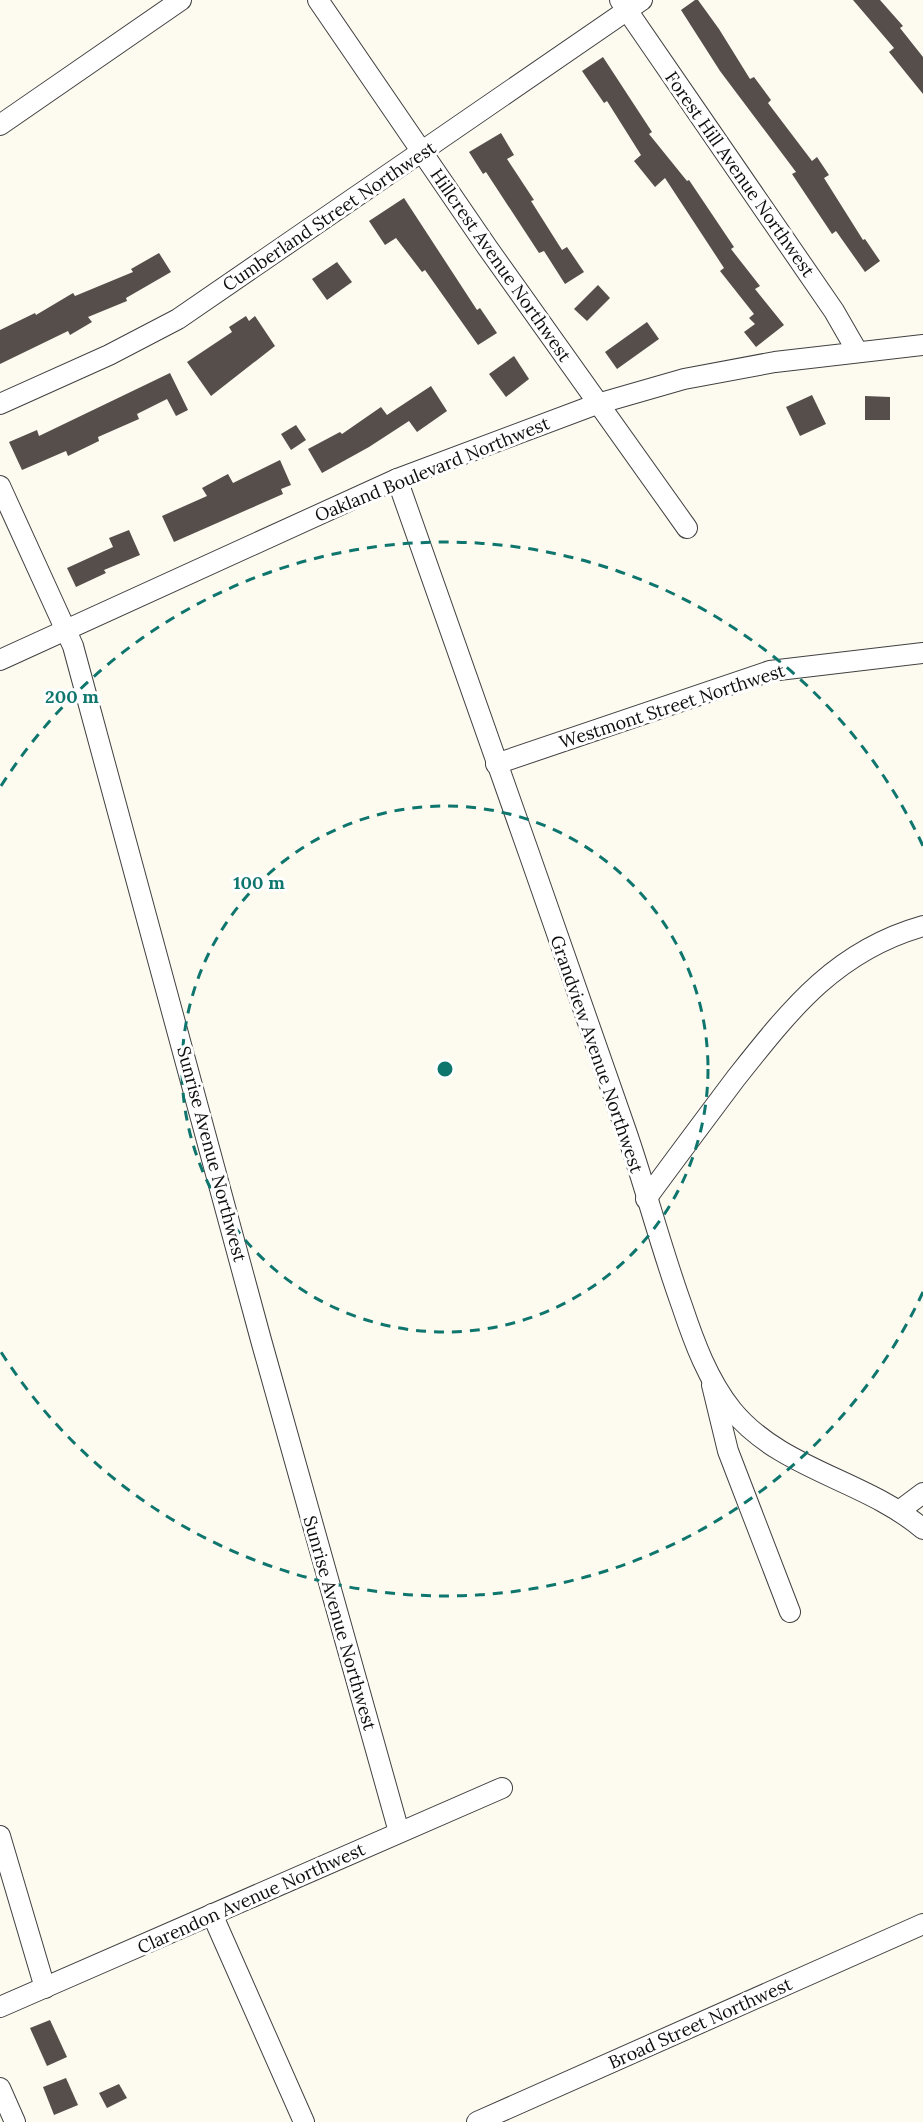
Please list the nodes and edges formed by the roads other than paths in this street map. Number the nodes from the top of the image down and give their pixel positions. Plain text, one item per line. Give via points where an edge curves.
1 (182, 0) edge
2 (318, 0) edge
3 (630, 3) edge
4 (0, 125) edge
5 (422, 151) junction
6 (923, 345) edge
7 (856, 351) junction
8 (0, 404) edge
9 (597, 404) junction
10 (397, 479) junction
11 (0, 486) edge
12 (687, 528) dead end
13 (67, 630) junction
14 (923, 653) edge
15 (0, 660) edge
16 (496, 764) junction
17 (923, 926) edge
18 (646, 1199) junction
19 (711, 1377) junction
20 (923, 1493) edge
21 (900, 1511) junction
22 (923, 1529) edge
23 (790, 1612) dead end
24 (502, 1788) dead end
25 (399, 1832) junction
26 (0, 1836) edge
27 (212, 1914) junction
28 (923, 1924) edge
29 (45, 1988) junction
30 (0, 2007) edge
31 (0, 2088) edge
32 (15, 2122) edge
33 (304, 2122) edge
34 (477, 2122) edge

1 - 4 street
2 - 5 street, Hillcrest Avenue Northwest
3 - 5 street, Cumberland Street Northwest
3 - 7 street, Forest Hill Avenue Northwest via 834,311
5 - 8 street, Cumberland Street Northwest via 163,328
5 - 9 street, Hillcrest Avenue Northwest
6 - 7 street, Oakland Boulevard Northwest
7 - 9 street, Oakland Boulevard Northwest via 684,379
9 - 10 street, Oakland Boulevard Northwest
9 - 12 street, Hillcrest Avenue Northwest
10 - 13 street, Oakland Boulevard Northwest
10 - 16 street, Grandview Avenue Northwest
11 - 13 street, Sunrise Avenue Northwest
13 - 15 street, Oakland Boulevard Northwest
13 - 25 street, Sunrise Avenue Northwest
14 - 16 street, Westmont Street Northwest via 770,671
16 - 18 street, Grandview Avenue Northwest
17 - 18 street via 864,952 805,994
18 - 19 street, Grandview Avenue Northwest via 693,1338
19 - 21 street, Grandview Avenue Northwest via 733,1411 771,1445
19 - 23 street via 728,1451
20 - 21 street
21 - 22 street, Grandview Avenue Northwest
24 - 25 street, Clarendon Avenue Northwest
25 - 27 street, Clarendon Avenue Northwest
26 - 29 street
27 - 29 street, Clarendon Avenue Northwest
27 - 33 street
28 - 34 street, Broad Street Northwest
29 - 30 street, Clarendon Avenue Northwest
31 - 32 street

